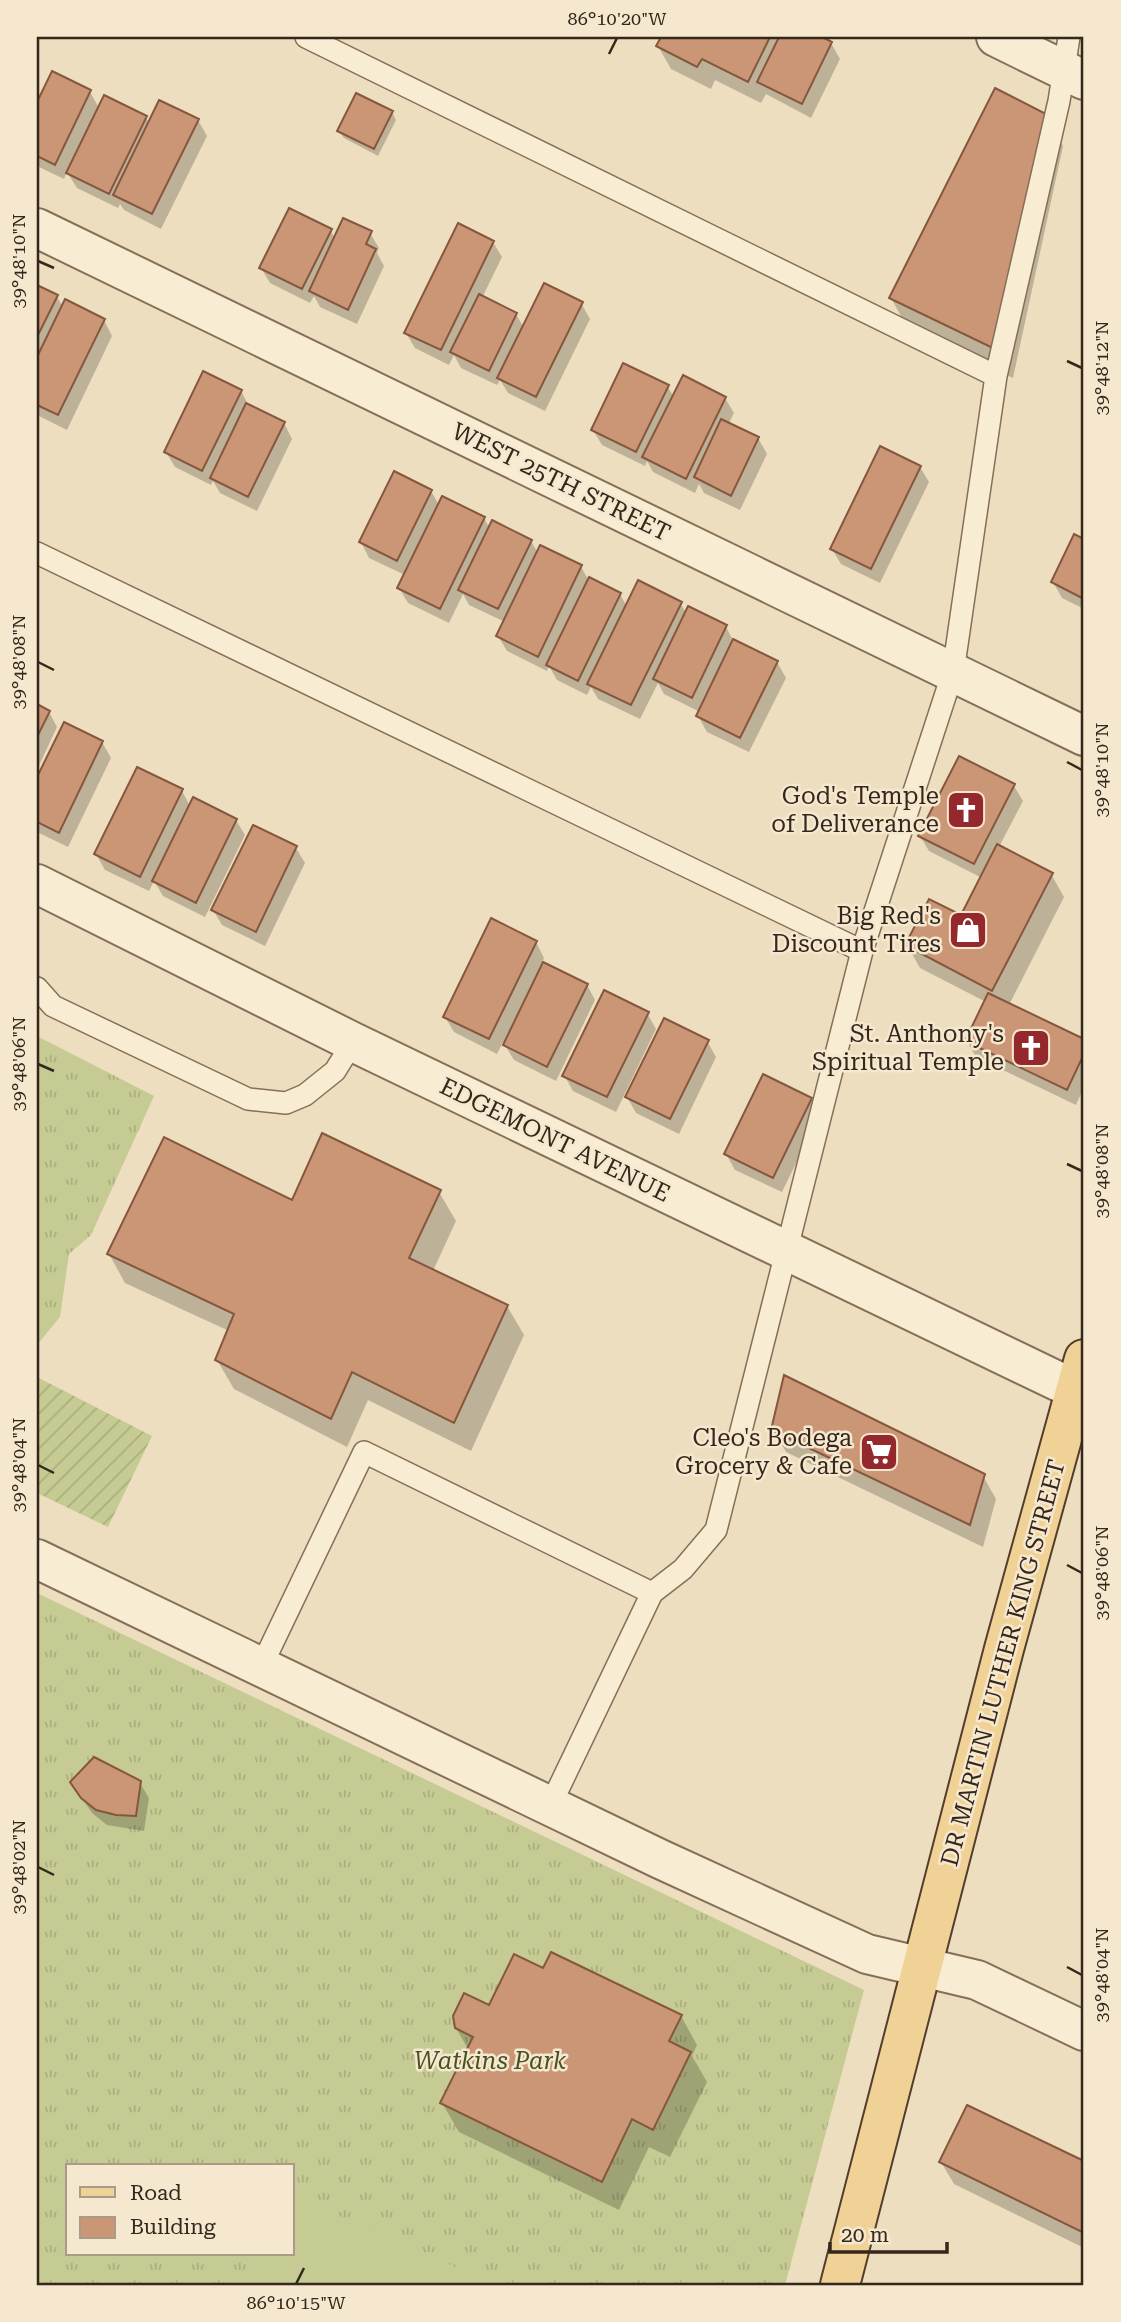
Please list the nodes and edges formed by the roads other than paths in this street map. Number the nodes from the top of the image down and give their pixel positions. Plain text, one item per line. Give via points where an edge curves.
1 (306, 37) edge
2 (996, 37) edge
3 (1073, 62) edge
4 (37, 228) edge
5 (996, 376) junction
6 (37, 553) edge
7 (953, 672) junction
8 (1084, 736) edge
9 (37, 884) edge
10 (862, 951) junction
11 (37, 988) edge
12 (353, 1042) junction
13 (786, 1252) junction
14 (1080, 1374) edge
15 (37, 1559) edge
16 (652, 1593) junction
17 (261, 1667) junction
18 (551, 1804) junction
19 (923, 1968) junction
20 (1084, 2031) edge
21 (840, 2285) edge

1 - 5 lane
2 - 3 street
3 - 5 lane
4 - 7 street, WEST 25TH STREET
5 - 7 lane
6 - 10 lane
7 - 8 street, WEST 25TH STREET
7 - 10 lane
9 - 12 street, EDGEMONT AVENUE
10 - 13 lane
11 - 12 lane via 53,1006 248,1099 286,1103 305,1095 335,1072
12 - 13 street, EDGEMONT AVENUE
13 - 14 street, EDGEMONT AVENUE
13 - 16 lane via 716,1530 683,1569
14 - 19 main road, DR MARTIN LUTHER KING STREET
15 - 17 street
16 - 17 lane via 364,1452
16 - 18 lane
17 - 18 street
18 - 19 street via 867,1954
19 - 20 street via 977,1980
19 - 21 main road, DR MARTIN LUTHER KING STREET

